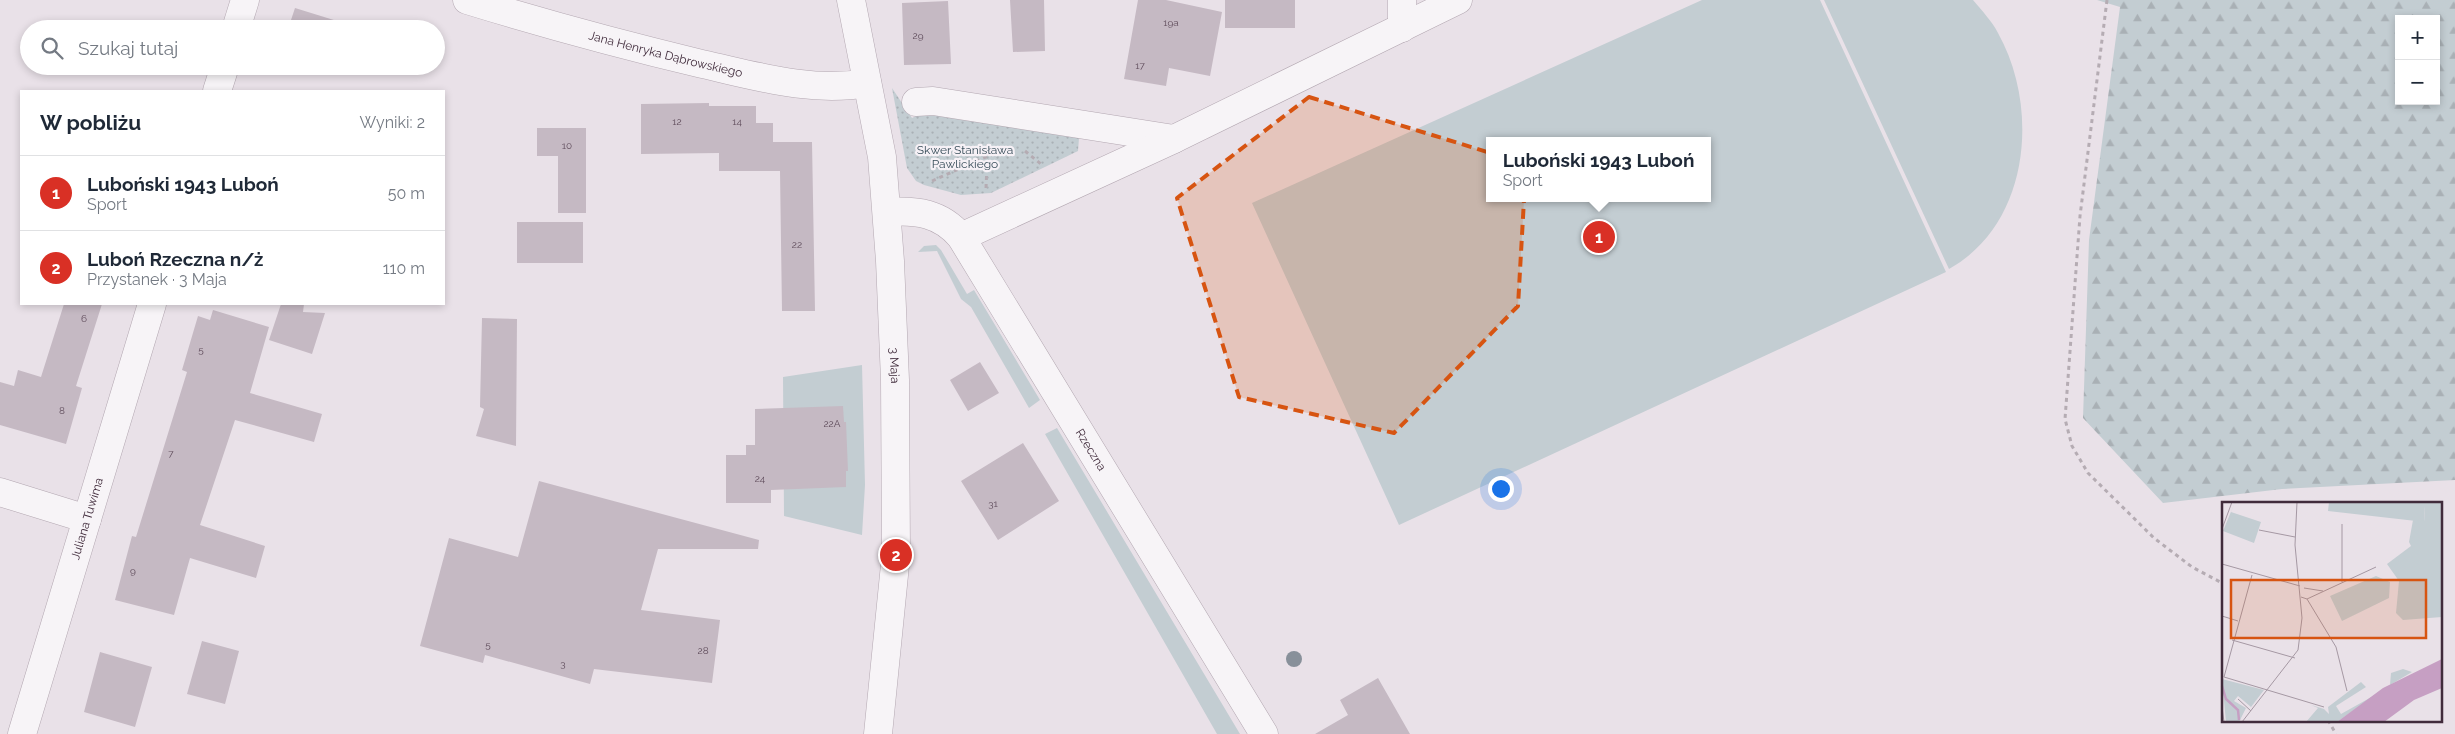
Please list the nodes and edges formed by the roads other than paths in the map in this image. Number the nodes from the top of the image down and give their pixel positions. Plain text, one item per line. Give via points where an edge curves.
1 (245, 0) edge
2 (467, 0) edge
3 (851, 0) edge
4 (1402, 0) edge
5 (1458, 0) edge
6 (239, 20) edge
7 (1402, 28) junction
8 (221, 75) edge
9 (867, 83) junction
10 (217, 90) edge
11 (916, 102) dead end
12 (1174, 139) junction
13 (887, 212) junction
14 (961, 237) junction
15 (152, 305) edge
16 (0, 492) edge
17 (87, 519) junction
18 (22, 734) edge
19 (878, 734) edge
20 (1264, 734) edge

1 - 6 street
2 - 9 street, Jana Henryka Dąbrowskiego via 614,43 763,78 816,86
3 - 9 street, 3 Maja
4 - 7 street
5 - 7 street
7 - 12 street
8 - 10 street
9 - 13 street, 3 Maja via 882,156
11 - 12 street via 933,101
12 - 14 street
13 - 14 street, Rzeczna via 908,211 934,216 954,228
13 - 19 street, 3 Maja via 896,390 897,520 891,622
14 - 20 street, Rzeczna
15 - 17 street, Juliana Tuwima
16 - 17 street
17 - 18 street, Juliana Tuwima

